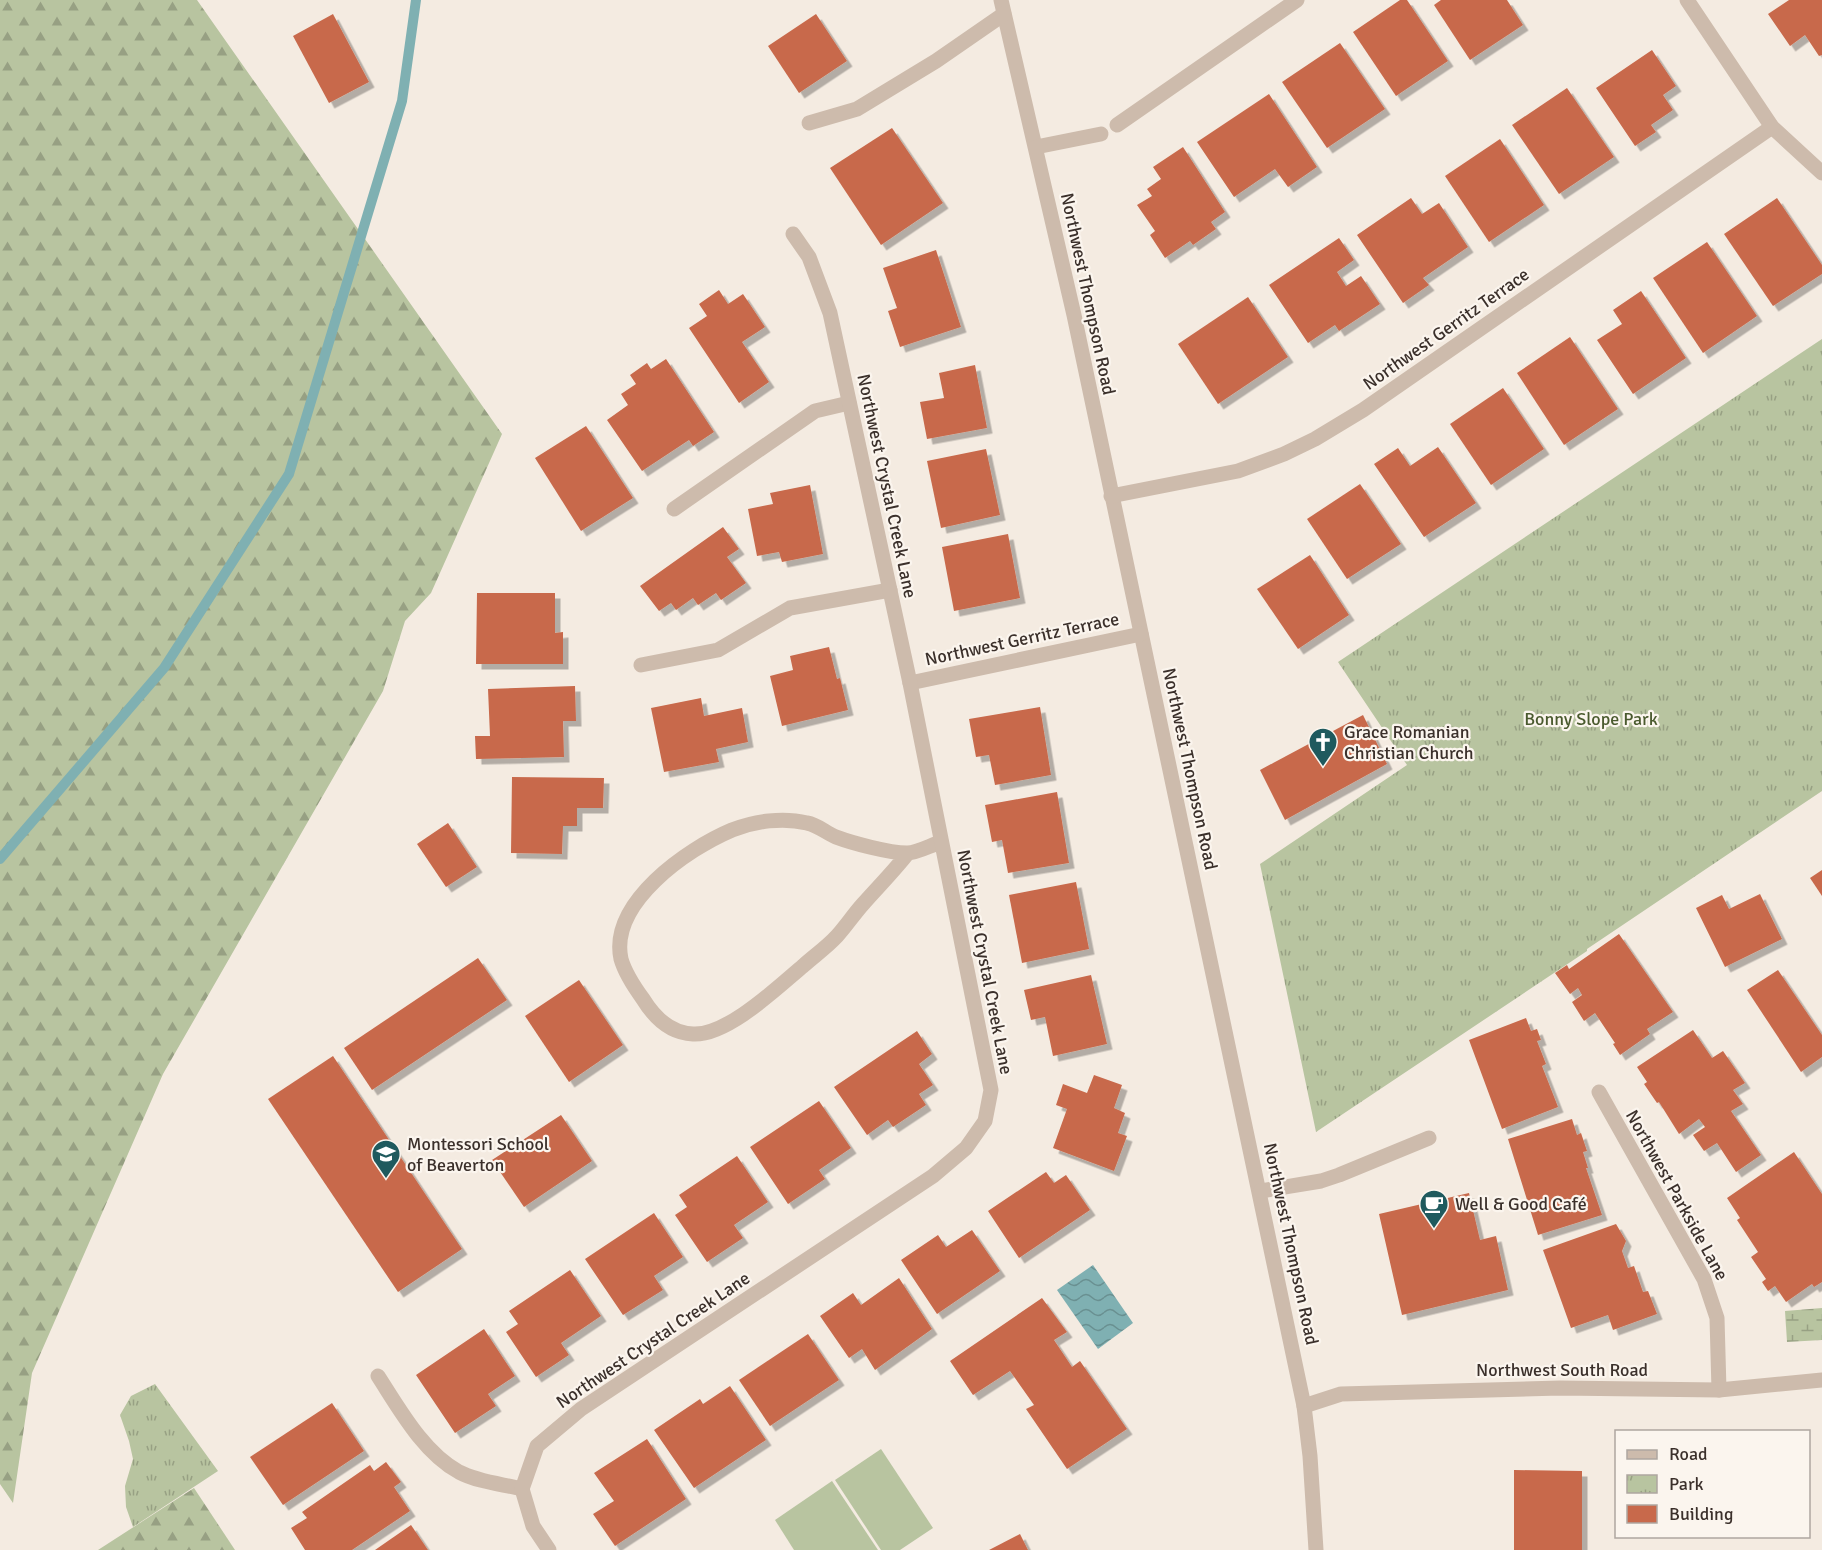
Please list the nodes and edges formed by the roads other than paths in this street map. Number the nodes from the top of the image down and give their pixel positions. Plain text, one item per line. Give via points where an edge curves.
1 (1297, 0) edge
2 (1687, 0) edge
3 (1003, 7) edge
4 (810, 123) dead end
5 (1117, 124) dead end
6 (1772, 126) junction
7 (1101, 134) dead end
8 (1036, 147) junction
9 (1822, 173) edge
10 (793, 234) dead end
11 (849, 403) junction
12 (1112, 496) junction
13 (674, 509) dead end
14 (890, 590) junction
15 (1141, 634) junction
16 (641, 665) dead end
17 (910, 682) junction
18 (941, 842) junction
19 (908, 853) junction
20 (1599, 1092) dead end
21 (1429, 1138) dead end
22 (1261, 1191) junction
23 (378, 1376) dead end
24 (1822, 1380) edge
25 (1719, 1390) junction
26 (1304, 1406) junction
27 (522, 1489) junction
28 (549, 1550) edge
29 (1316, 1550) edge

1 - 5 street
2 - 6 street
3 - 4 street via 936,61 857,109
3 - 8 street, Northwest Thompson Road
6 - 9 street
6 - 12 street, Northwest Gerritz Terrace via 1363,410 1315,439 1238,471
7 - 8 street
8 - 12 street, Northwest Thompson Road
10 - 11 street, Northwest Crystal Creek Lane via 809,257 830,313
11 - 13 street via 815,411
11 - 14 street, Northwest Crystal Creek Lane
12 - 15 street, Northwest Thompson Road
14 - 16 street via 790,608 718,650
14 - 17 street, Northwest Crystal Creek Lane
15 - 17 street, Northwest Gerritz Terrace
15 - 22 street, Northwest Thompson Road
17 - 18 street, Northwest Crystal Creek Lane
18 - 19 street
18 - 27 street, Northwest Crystal Creek Lane via 991,1090 985,1120 966,1148 933,1176 581,1409 537,1446
19 - 19 street via 836,837 810,823 762,822 732,830 683,856 656,877 632,909 621,935 621,959 650,1010 668,1028 693,1034 717,1029 741,1016 837,936
20 - 25 street, Northwest Parkside Lane via 1704,1279 1717,1318
21 - 22 street via 1339,1175
22 - 26 street, Northwest Thompson Road
23 - 27 street via 406,1419 445,1463 460,1473
24 - 25 street, Northwest South Road
25 - 26 street, Northwest South Road via 1549,1388 1352,1393
26 - 29 street, Northwest Thompson Road
27 - 28 street via 533,1526

